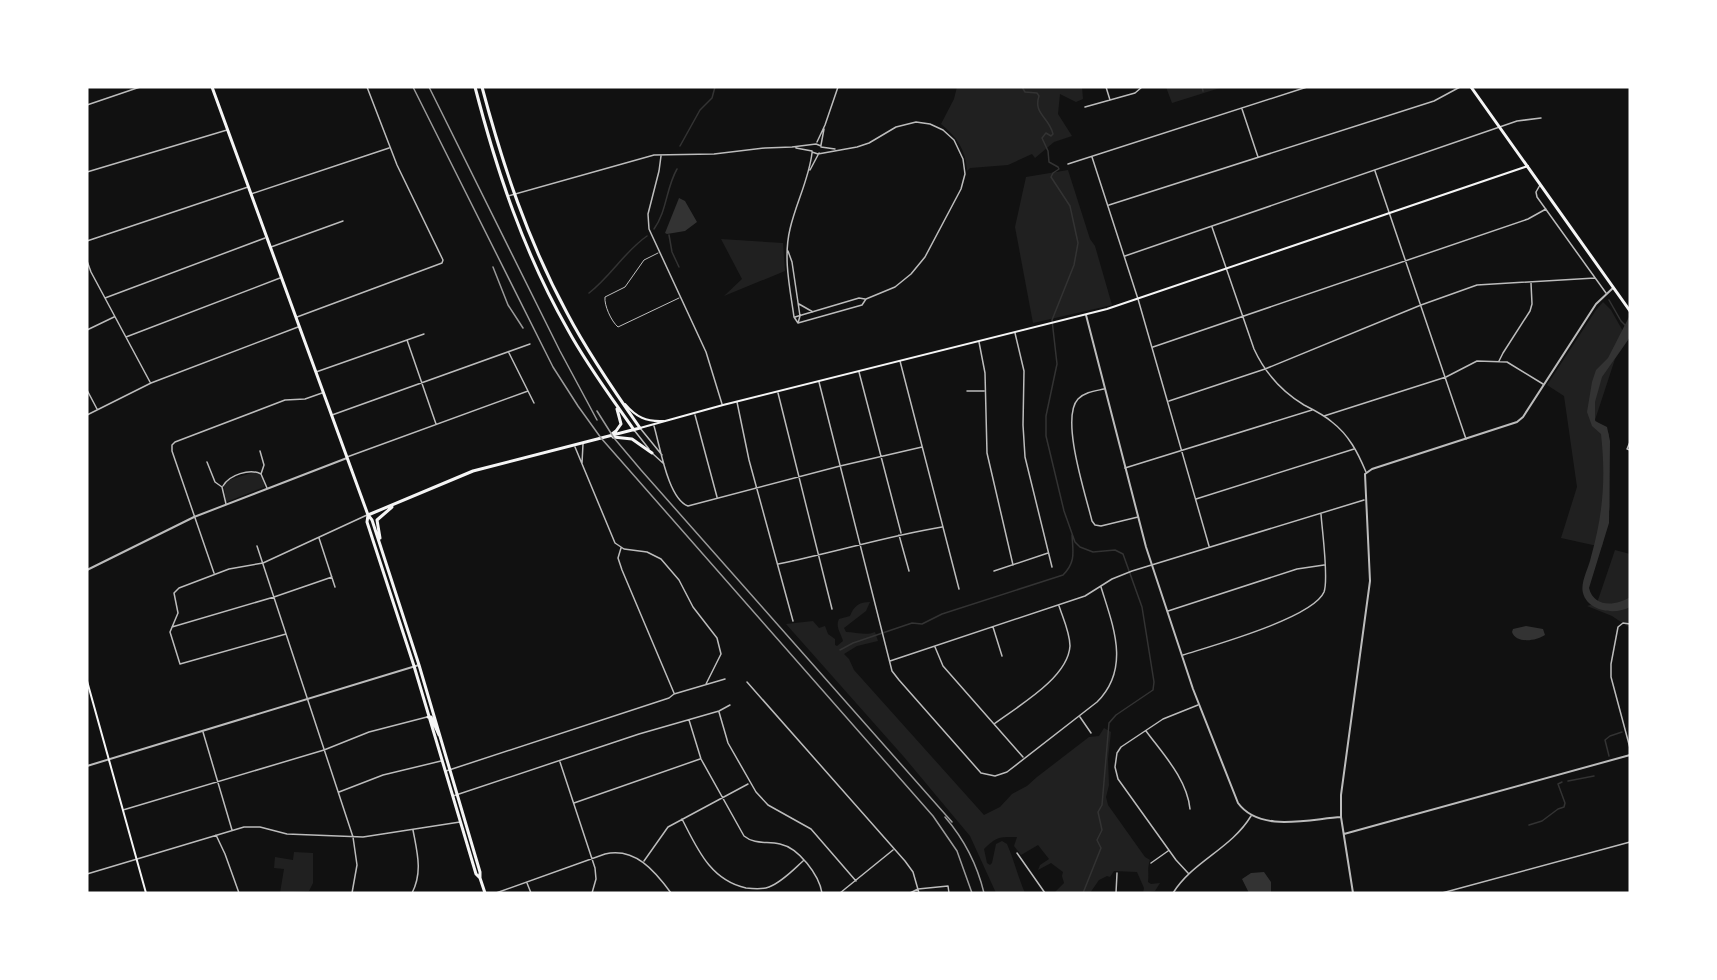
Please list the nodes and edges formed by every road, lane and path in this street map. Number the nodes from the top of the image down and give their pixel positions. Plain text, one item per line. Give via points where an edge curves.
1 (140, 87) edge
2 (212, 87) edge
3 (367, 87) edge
4 (475, 87) edge
5 (482, 87) edge
6 (838, 87) edge
7 (1106, 87) edge
8 (1142, 87) edge
9 (1306, 87) edge
10 (1460, 87) edge
11 (1471, 87) edge
12 (1110, 101) junction
13 (87, 105) edge
14 (1085, 107) dead end
15 (1242, 108) junction
16 (1541, 118) dead end
17 (825, 125) junction
18 (1500, 127) junction
19 (227, 130) junction
20 (815, 144) junction
21 (821, 146) junction
22 (391, 147) junction
23 (792, 147) junction
24 (839, 150) junction
25 (812, 151) junction
26 (819, 153) junction
27 (661, 155) junction
28 (1092, 157) junction
29 (1258, 157) junction
30 (1068, 164) dead end
31 (1528, 166) junction
32 (87, 167) edge
33 (88, 171) edge
34 (1375, 171) junction
35 (808, 174) junction
36 (1540, 184) junction
37 (248, 187) junction
38 (250, 194) junction
39 (514, 194) junction
40 (506, 197) junction
41 (1108, 206) junction
42 (1546, 209) junction
43 (1389, 214) junction
44 (343, 221) dead end
45 (1212, 226) junction
46 (266, 237) junction
47 (87, 242) edge
48 (270, 247) junction
49 (788, 250) junction
50 (659, 252) junction
51 (1125, 256) junction
52 (87, 261) edge
53 (1406, 261) junction
54 (1227, 269) junction
55 (281, 278) junction
56 (1595, 278) junction
57 (1531, 282) junction
58 (1613, 288) junction
59 (1606, 293) junction
60 (681, 297) junction
61 (105, 298) junction
62 (866, 299) junction
63 (1138, 299) junction
64 (798, 303) junction
65 (1421, 305) junction
66 (1630, 311) edge
67 (813, 312) junction
68 (1086, 315) junction
69 (115, 316) junction
70 (794, 316) junction
71 (800, 316) junction
72 (1243, 316) junction
73 (296, 317) junction
74 (798, 322) junction
75 (299, 326) junction
76 (87, 330) edge
77 (1015, 332) junction
78 (424, 333) dead end
79 (126, 337) junction
80 (406, 339) junction
81 (979, 341) junction
82 (530, 344) dead end
83 (1153, 347) junction
84 (509, 352) junction
85 (900, 361) junction
86 (1499, 361) junction
87 (1265, 369) junction
88 (315, 372) junction
89 (859, 372) junction
90 (1446, 377) junction
91 (819, 382) junction
92 (151, 383) junction
93 (422, 383) junction
94 (1544, 385) junction
95 (1105, 389) junction
96 (87, 390) edge
97 (528, 391) junction
98 (967, 391) dead end
99 (778, 392) junction
100 (985, 392) junction
101 (323, 393) junction
102 (617, 395) junction
103 (612, 400) junction
104 (737, 401) junction
105 (1169, 401) junction
106 (534, 403) dead end
107 (723, 405) junction
108 (98, 410) junction
109 (1313, 410) junction
110 (695, 412) junction
111 (87, 415) edge
112 (331, 415) junction
113 (1324, 416) junction
114 (670, 421) junction
115 (436, 425) junction
116 (654, 425) junction
117 (640, 428) junction
118 (634, 430) junction
119 (605, 437) junction
120 (1466, 439) junction
121 (1630, 442) edge
122 (583, 443) junction
123 (575, 446) junction
124 (922, 447) junction
125 (1355, 448) junction
126 (1630, 450) edge
127 (260, 451) dead end
128 (1183, 452) junction
129 (652, 453) junction
130 (663, 456) junction
131 (882, 456) junction
132 (347, 458) junction
133 (207, 462) dead end
134 (582, 464) junction
135 (665, 464) junction
136 (840, 466) junction
137 (1125, 468) junction
138 (1366, 472) junction
139 (261, 474) junction
140 (798, 477) junction
141 (222, 487) junction
142 (758, 487) junction
143 (267, 489) junction
144 (717, 498) junction
145 (1196, 499) junction
146 (1365, 500) junction
147 (396, 504) junction
148 (226, 505) junction
149 (1321, 514) junction
150 (368, 515) junction
151 (194, 517) junction
152 (1137, 517) junction
153 (942, 527) junction
154 (900, 534) junction
155 (319, 537) junction
156 (257, 546) dead end
157 (859, 546) junction
158 (1209, 546) junction
159 (621, 548) junction
160 (1049, 553) junction
161 (383, 555) junction
162 (819, 556) junction
163 (263, 563) junction
164 (777, 564) junction
165 (1013, 565) junction
166 (1152, 565) junction
167 (1324, 565) junction
168 (1052, 567) dead end
169 (87, 570) edge
170 (909, 571) dead end
171 (994, 571) dead end
172 (214, 574) junction
173 (332, 577) junction
174 (335, 587) dead end
175 (1101, 587) junction
176 (959, 589) dead end
177 (274, 597) junction
178 (392, 599) junction
179 (1059, 605) junction
180 (832, 609) dead end
181 (1167, 611) junction
182 (403, 615) junction
183 (793, 621) dead end
184 (1630, 624) edge
185 (993, 626) junction
186 (171, 627) junction
187 (286, 634) junction
188 (934, 646) junction
189 (1002, 656) dead end
190 (1182, 656) junction
191 (889, 661) junction
192 (419, 665) junction
193 (414, 666) junction
194 (725, 679) dead end
195 (87, 681) edge
196 (747, 682) dead end
197 (706, 684) junction
198 (674, 694) junction
199 (308, 699) junction
200 (730, 705) dead end
201 (1199, 705) junction
202 (719, 711) junction
203 (1079, 716) junction
204 (428, 717) junction
205 (689, 719) junction
206 (994, 724) junction
207 (1146, 730) junction
208 (203, 731) junction
209 (1091, 733) dead end
210 (440, 736) junction
211 (1630, 748) edge
212 (324, 750) junction
213 (1630, 755) edge
214 (1024, 758) junction
215 (701, 759) junction
216 (109, 760) junction
217 (442, 761) junction
218 (560, 761) junction
219 (87, 766) edge
220 (451, 770) junction
221 (445, 772) junction
222 (218, 782) junction
223 (750, 783) junction
224 (339, 792) junction
225 (458, 795) junction
226 (452, 797) junction
227 (722, 797) junction
228 (574, 803) junction
229 (1190, 809) dead end
230 (123, 810) junction
231 (1251, 816) junction
232 (1341, 817) junction
233 (682, 819) junction
234 (460, 822) junction
235 (413, 829) junction
236 (232, 830) junction
237 (1344, 834) junction
238 (216, 835) junction
239 (353, 837) junction
240 (1630, 842) edge
241 (894, 849) junction
242 (1169, 850) junction
243 (1017, 852) dead end
244 (137, 859) junction
245 (591, 859) junction
246 (803, 861) junction
247 (644, 862) junction
248 (1151, 863) dead end
249 (1117, 873) dead end
250 (1188, 873) junction
251 (87, 874) edge
252 (480, 878) junction
253 (856, 881) junction
254 (527, 882) junction
255 (925, 888) junction
256 (918, 889) junction
257 (146, 893) edge
258 (239, 893) edge
259 (352, 893) edge
260 (412, 893) edge
261 (485, 893) edge
262 (496, 893) edge
263 (531, 893) edge
264 (592, 893) edge
265 (671, 893) edge
266 (822, 893) edge
267 (840, 893) edge
268 (910, 893) edge
269 (919, 893) edge
270 (925, 893) edge
271 (949, 893) edge
272 (1045, 893) edge
273 (1116, 893) edge
274 (1173, 893) edge
275 (1353, 893) edge
276 (1442, 893) edge

1 - 13 street
2 - 19 main road
3 - 22 street
4 - 40 main road
5 - 39 main road
6 - 17 street
7 - 12 street
8 - 12 street
9 - 15 street
10 - 29 street via 1434,101
11 - 18 main road
12 - 14 street
15 - 28 street
15 - 29 street
16 - 18 street
17 - 20 street
17 - 21 street
18 - 31 main road
18 - 34 street
19 - 33 street
19 - 37 main road
20 - 21 street
20 - 23 street
20 - 25 street
21 - 24 street
21 - 26 street
22 - 38 street
22 - 73 street via 443,261
23 - 25 street
23 - 27 street
24 - 26 street
24 - 62 street via 862,146 896,127 916,122 943,130 954,140 963,159 961,189 925,257 895,287
25 - 26 street
25 - 35 street
26 - 35 street
27 - 39 street
27 - 50 street via 647,222
28 - 30 street
28 - 41 street
29 - 41 street
31 - 36 main road
31 - 43 main road
32 - 33 street
34 - 43 street
34 - 45 street
35 - 49 street via 790,229
36 - 42 street via 1536,194
36 - 58 main road
37 - 38 main road
37 - 47 street
38 - 46 main road
39 - 40 street
39 - 102 main road via 559,298
40 - 103 main road via 550,297
41 - 51 street
42 - 53 street via 1528,219
42 - 56 street
43 - 53 street
43 - 54 main road
44 - 48 street
45 - 51 street
45 - 54 street
46 - 48 main road
46 - 61 street
48 - 55 main road
49 - 64 street
49 - 70 street via 786,264
50 - 60 street
50 - 60 lane via 644,260 625,287 604,297 616,326
51 - 63 street
52 - 61 street
53 - 65 street
53 - 72 street
54 - 63 main road
54 - 72 street
55 - 73 main road
55 - 79 street
56 - 57 street
56 - 59 street
57 - 65 street via 1477,285
57 - 86 street via 1530,311
58 - 59 street
58 - 66 main road
59 - 94 street
60 - 107 street via 706,352
61 - 69 street
62 - 67 street
62 - 74 street via 862,304
63 - 68 main road
63 - 83 street
64 - 67 street
64 - 71 street
65 - 87 street
65 - 90 street
67 - 71 street
68 - 77 main road
68 - 95 street
69 - 76 street
69 - 79 street
70 - 71 street
70 - 74 street
71 - 74 street
72 - 83 street
72 - 87 street
73 - 75 main road
75 - 88 main road
75 - 92 street
77 - 81 main road
77 - 160 street via 1024,370 1025,457
78 - 80 street
79 - 92 street
80 - 88 street
80 - 93 street
81 - 85 main road
81 - 100 street
82 - 84 street
83 - 105 street
84 - 93 street
84 - 97 street
85 - 89 main road
85 - 124 street
86 - 90 street via 1470,363
86 - 94 street
87 - 105 street
87 - 109 street via 1282,389
88 - 101 main road
89 - 91 main road
89 - 131 street
90 - 113 street
90 - 120 street
91 - 99 main road
91 - 136 street
92 - 108 street
93 - 112 street
93 - 115 street
94 - 120 street via 1516,422
95 - 137 street
95 - 152 street via 1078,399 1071,418 1073,444 1092,521 1101,526
96 - 108 street
97 - 106 street
97 - 115 street
98 - 100 street
99 - 104 main road
99 - 140 street
100 - 165 street via 989,465
101 - 112 main road
101 - 151 street via 285,400 175,442 172,451
102 - 114 main road via 636,416 652,422
102 - 117 main road
103 - 118 main road
103 - 119 main road via 621,424
104 - 107 main road
104 - 142 street
105 - 128 street
107 - 110 main road
108 - 111 street
109 - 113 street
109 - 128 street
110 - 114 main road
110 - 144 street
112 - 132 main road
113 - 125 street
114 - 116 main road
115 - 132 street
116 - 117 main road
116 - 130 street
117 - 118 main road
117 - 130 street
118 - 119 main road
118 - 129 street
119 - 122 main road
119 - 129 main road via 632,439
120 - 138 street
121 - 126 street
122 - 123 main road
122 - 134 street
123 - 134 street
123 - 147 main road via 473,471
124 - 131 street
124 - 153 street
125 - 138 street
125 - 145 street
127 - 139 street via 264,464
128 - 137 street
128 - 145 street
129 - 135 street
130 - 135 street
131 - 136 street
131 - 154 street
132 - 143 street
132 - 150 main road
133 - 141 street via 215,482
134 - 159 street
135 - 144 street via 672,491 685,505
136 - 140 street
136 - 157 street
137 - 152 street
138 - 146 street
139 - 141 street via 253,471 239,475 228,479
139 - 143 street
140 - 142 street
140 - 162 street
141 - 148 street
142 - 144 street
142 - 164 street
143 - 148 street
145 - 158 street
146 - 149 street
146 - 232 street via 1370,581 1341,787
147 - 150 main road
147 - 161 main road via 376,520
148 - 151 street
149 - 158 street
149 - 167 street
150 - 155 street
150 - 161 main road
150 - 178 main road
151 - 169 street
151 - 172 street
152 - 166 street
153 - 154 street
153 - 176 street
154 - 157 street
154 - 170 street
155 - 163 street
155 - 173 street
156 - 163 street
157 - 162 street
157 - 191 street
158 - 166 street
159 - 197 street via 647,552 661,560 717,638 721,654
159 - 198 street via 618,558 622,570
160 - 165 street
160 - 168 street
161 - 182 main road
162 - 164 street
162 - 180 street
163 - 172 street
163 - 177 street
164 - 183 street
165 - 171 street
166 - 175 street
166 - 181 street
167 - 181 street via 1297,568
167 - 190 street via 1324,591 1316,601 1268,627
172 - 186 street via 174,593 178,613
173 - 174 street
173 - 177 street
175 - 179 street
175 - 203 street via 1116,637 1117,662 1106,692
177 - 186 street
177 - 187 street
178 - 182 main road
178 - 193 main road
179 - 185 street
179 - 206 street via 1070,640 1066,662 1053,679
181 - 190 street
182 - 192 main road
184 - 211 street via 1620,624 1615,635 1611,676
185 - 188 street
185 - 189 street
186 - 187 street via 180,664
187 - 199 street
188 - 191 street
188 - 206 street via 943,666
190 - 201 street
191 - 214 street via 899,680 981,773 999,776
192 - 193 street
192 - 210 main road
193 - 199 street
193 - 204 main road
194 - 197 street
195 - 216 main road
196 - 241 street
197 - 198 street
198 - 220 street
199 - 208 street
199 - 212 street
200 - 202 street
201 - 207 street via 1170,715
201 - 231 street via 1235,797
202 - 205 street
202 - 223 street via 728,743
203 - 209 street
203 - 214 street
204 - 210 main road
204 - 212 street via 369,732
204 - 217 main road
205 - 215 street
205 - 218 street
206 - 214 street
207 - 229 street via 1181,779
207 - 242 street via 1119,750 1115,771
208 - 216 street
208 - 222 street
210 - 220 main road
212 - 222 street
212 - 224 street
213 - 237 street
215 - 227 street
215 - 228 street
216 - 219 street
216 - 230 main road
217 - 221 main road
217 - 224 street via 383,775
218 - 225 street
218 - 228 street
220 - 221 street
220 - 225 main road
221 - 226 main road
222 - 230 street
222 - 236 street
223 - 227 street
223 - 253 street via 768,805 811,829
224 - 239 street
225 - 226 street
225 - 252 main road
226 - 234 main road
227 - 233 street
227 - 246 street via 748,839 786,846
228 - 245 street
230 - 244 main road
231 - 232 street via 1270,822
231 - 250 street via 1235,838
232 - 237 street
233 - 246 street via 711,868 742,887 767,888
233 - 247 street via 665,830
234 - 235 street
234 - 252 main road
235 - 239 street
235 - 260 street via 419,866
236 - 238 street
236 - 239 street via 254,826 286,834
237 - 275 street
238 - 244 street
238 - 258 street
239 - 259 street via 357,865
240 - 276 street
241 - 253 street
241 - 256 street via 913,872
242 - 248 street
242 - 250 street
243 - 272 street
244 - 251 street
244 - 257 main road
245 - 247 street via 615,852
245 - 254 street
245 - 264 street via 596,879
246 - 266 street
247 - 265 street
249 - 273 street
250 - 274 street
252 - 261 main road
253 - 267 street
254 - 262 street
254 - 263 street
255 - 256 street
255 - 270 street
255 - 271 street via 948,886
256 - 268 street
256 - 269 street

